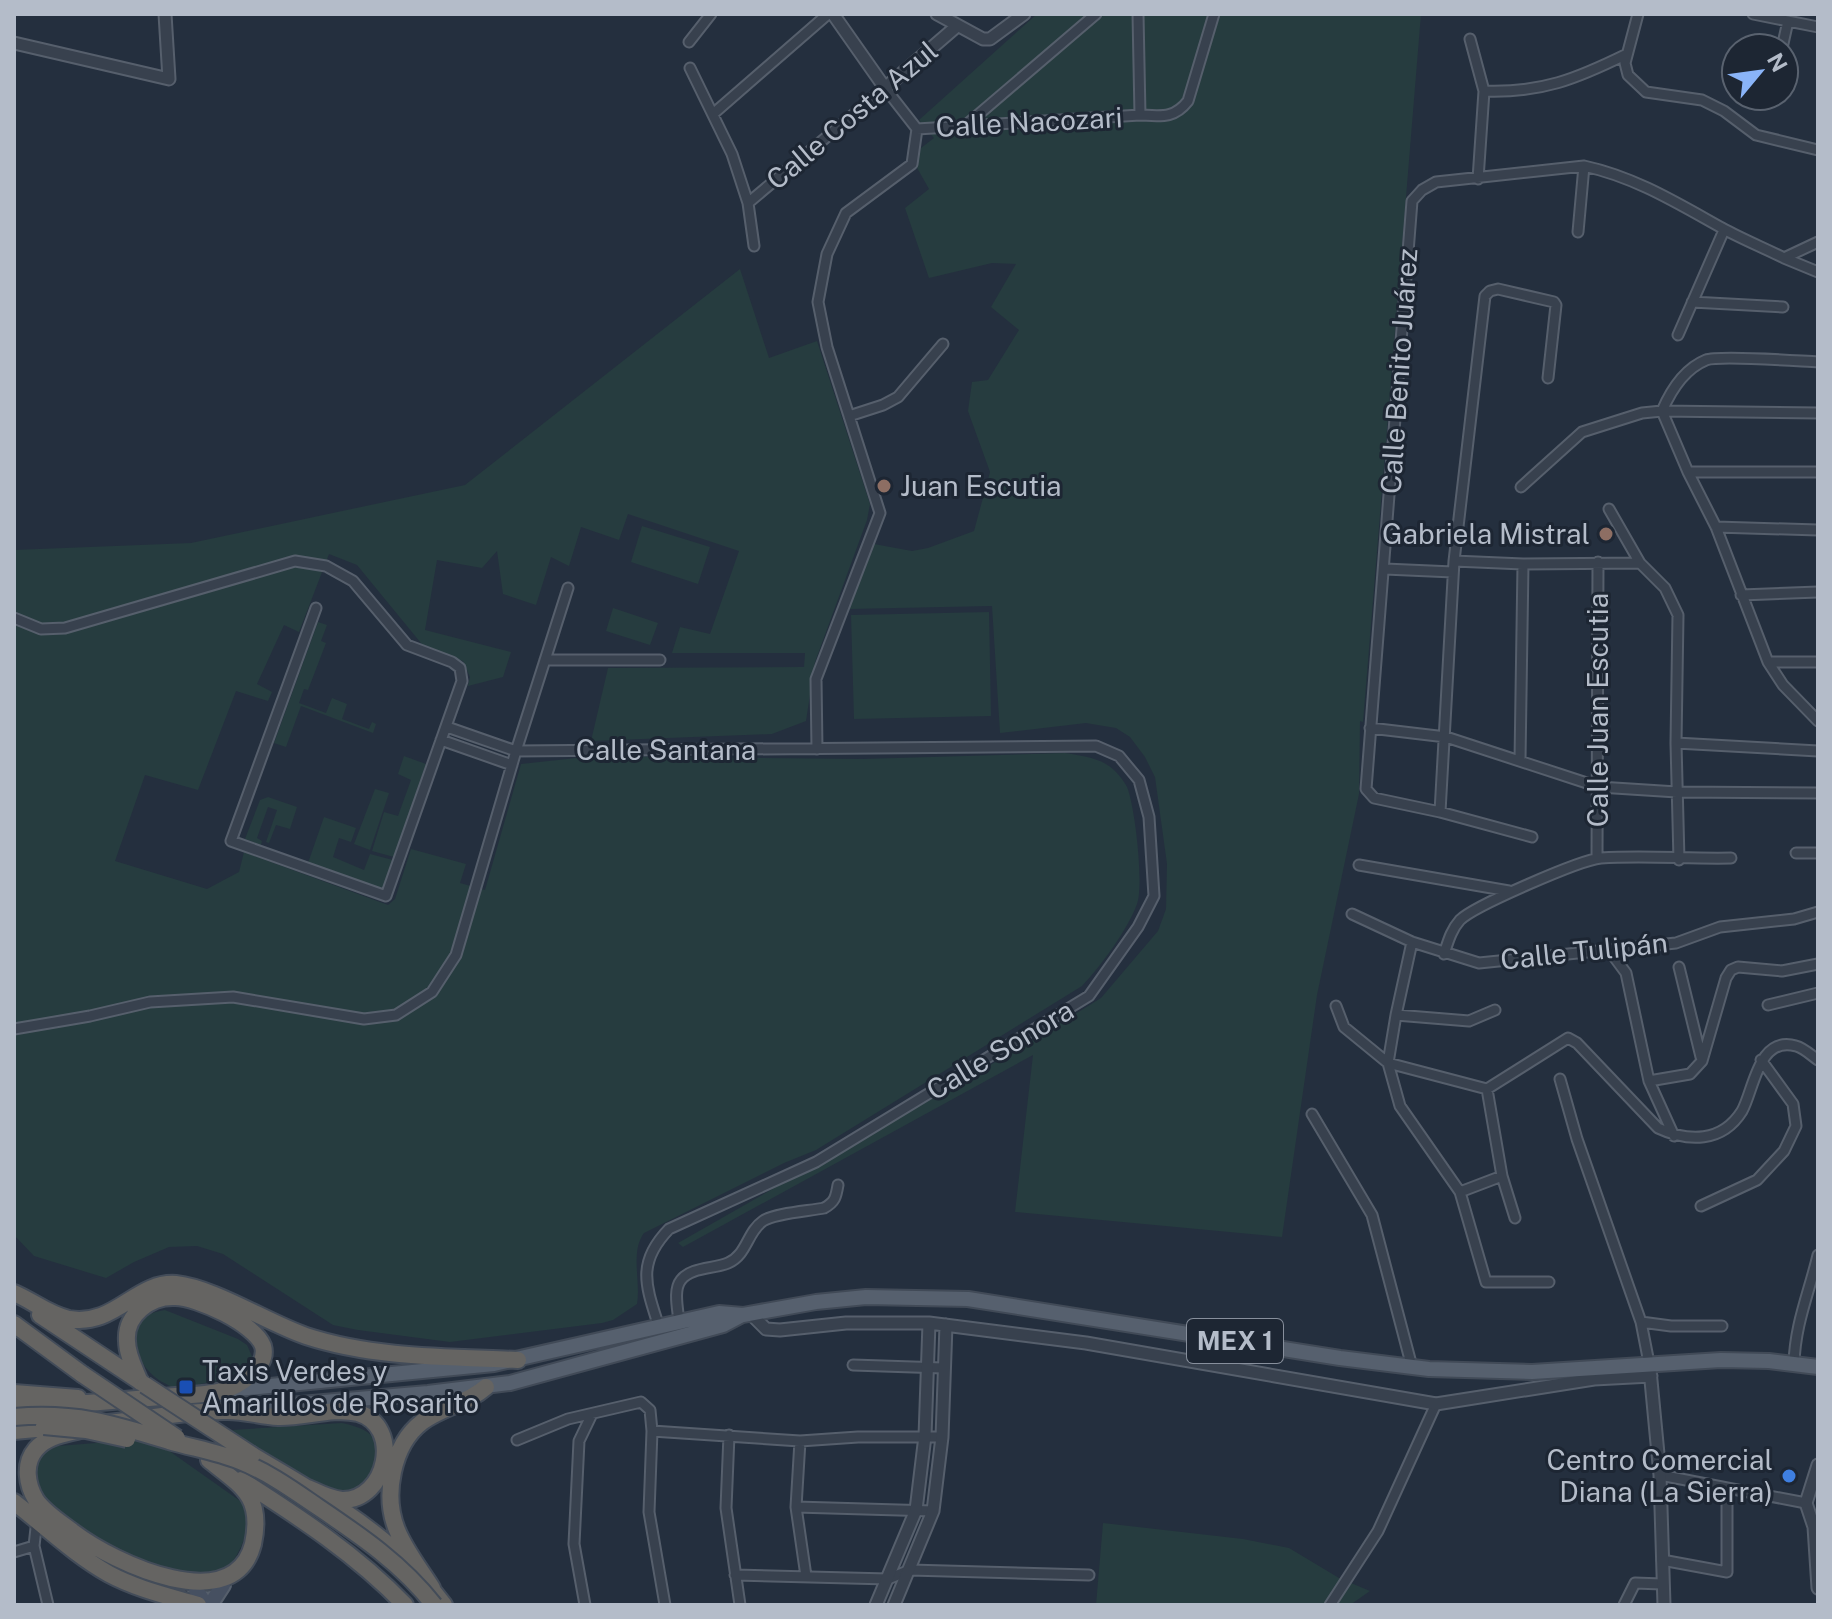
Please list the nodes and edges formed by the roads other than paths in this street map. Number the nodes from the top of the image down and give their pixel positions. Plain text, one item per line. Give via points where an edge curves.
1 (165, 14) edge
2 (711, 14) edge
3 (830, 14) edge
4 (937, 14) edge
5 (1013, 14) edge
6 (1024, 14) edge
7 (1096, 14) edge
8 (1138, 14) edge
9 (1214, 14) edge
10 (1638, 14) edge
11 (1753, 14) edge
12 (1788, 21) junction
13 (957, 26) junction
14 (1008, 27) junction
15 (1818, 27) edge
16 (1786, 32) edge
17 (1470, 39) dead end
18 (689, 42) dead end
19 (14, 43) edge
20 (1627, 54) junction
21 (690, 68) dead end
22 (885, 88) junction
23 (1484, 91) junction
24 (713, 114) junction
25 (1140, 115) junction
26 (965, 126) junction
27 (917, 129) junction
28 (1818, 150) edge
29 (1584, 166) junction
30 (1478, 179) junction
31 (748, 203) junction
32 (1724, 230) junction
33 (1578, 232) dead end
34 (1818, 242) edge
35 (754, 246) dead end
36 (1784, 258) junction
37 (1818, 272) edge
38 (1692, 302) junction
39 (1783, 307) dead end
40 (1678, 335) dead end
41 (943, 344) dead end
42 (1818, 362) edge
43 (1548, 378) dead end
44 (1662, 411) junction
45 (1818, 413) edge
46 (849, 416) junction
47 (1688, 472) junction
48 (1818, 472) edge
49 (1521, 487) dead end
50 (1609, 509) dead end
51 (1716, 527) junction
52 (1818, 530) edge
53 (1598, 562) junction
54 (1640, 563) junction
55 (1523, 564) junction
56 (1454, 566) junction
57 (1385, 569) junction
58 (568, 588) dead end
59 (1818, 592) edge
60 (1741, 595) junction
61 (316, 608) dead end
62 (14, 618) edge
63 (545, 660) junction
64 (660, 660) dead end
65 (1768, 662) junction
66 (1818, 662) edge
67 (1818, 721) edge
68 (447, 727) junction
69 (1370, 728) junction
70 (1446, 737) junction
71 (441, 740) junction
72 (1676, 743) junction
73 (817, 749) junction
74 (516, 751) junction
75 (1818, 751) edge
76 (1520, 760) junction
77 (512, 765) junction
78 (1599, 787) junction
79 (1677, 792) junction
80 (1818, 793) edge
81 (1440, 812) junction
82 (1532, 837) dead end
83 (1796, 853) dead end
84 (1818, 853) edge
85 (1597, 858) junction
86 (1731, 858) dead end
87 (1679, 860) junction
88 (1359, 865) dead end
89 (1511, 892) junction
90 (1818, 912) edge
91 (1352, 914) dead end
92 (1412, 942) junction
93 (1609, 950) junction
94 (1444, 954) junction
95 (1818, 964) edge
96 (1679, 967) dead end
97 (1818, 993) edge
98 (1768, 1005) dead end
99 (1336, 1006) dead end
100 (1495, 1010) dead end
101 (1396, 1015) junction
102 (14, 1029) edge
103 (1761, 1060) junction
104 (1818, 1060) edge
105 (1702, 1061) junction
106 (1388, 1063) junction
107 (1560, 1079) dead end
108 (1649, 1081) junction
109 (1487, 1089) junction
110 (1312, 1114) dead end
111 (1674, 1136) junction
112 (1502, 1176) junction
113 (838, 1185) dead end
114 (1460, 1192) junction
115 (1701, 1206) dead end
116 (1515, 1218) dead end
117 (1818, 1255) edge
118 (1549, 1282) dead end
119 (14, 1294) edge
120 (1813, 1295) edge
121 (747, 1314) junction
122 (679, 1322) junction
123 (1641, 1322) junction
124 (929, 1323) junction
125 (14, 1324) edge
126 (946, 1325) junction
127 (1722, 1326) dead end
128 (659, 1327) junction
129 (14, 1339) edge
130 (49, 1352) junction
131 (518, 1360) junction
132 (1794, 1364) junction
133 (853, 1365) dead end
134 (926, 1366) junction
135 (1412, 1367) junction
136 (1818, 1367) edge
137 (943, 1368) junction
138 (1650, 1370) junction
139 (142, 1383) junction
140 (486, 1387) junction
141 (223, 1391) junction
142 (14, 1393) edge
143 (95, 1403) junction
144 (1436, 1404) junction
145 (14, 1409) edge
146 (225, 1411) junction
147 (592, 1414) junction
148 (14, 1417) edge
149 (111, 1422) junction
150 (14, 1428) edge
151 (652, 1431) junction
152 (729, 1435) junction
153 (925, 1436) junction
154 (942, 1437) junction
155 (517, 1440) dead end
156 (800, 1441) junction
157 (209, 1460) junction
158 (1818, 1465) edge
159 (1660, 1475) junction
160 (308, 1488) junction
161 (1727, 1489) junction
162 (14, 1502) edge
163 (1806, 1503) junction
164 (796, 1507) junction
165 (916, 1510) junction
166 (933, 1511) junction
167 (40, 1515) junction
168 (1816, 1528) edge
169 (34, 1546) junction
170 (14, 1552) edge
171 (1662, 1560) junction
172 (910, 1570) junction
173 (735, 1575) junction
174 (1089, 1575) dead end
175 (806, 1576) junction
176 (888, 1579) junction
177 (1662, 1584) junction
178 (223, 1585) junction
179 (1818, 1588) edge
180 (433, 1596) edge
181 (197, 1597) edge
182 (48, 1605) edge
183 (208, 1605) edge
184 (405, 1605) edge
185 (423, 1605) edge
186 (444, 1605) edge
187 (585, 1605) edge
188 (665, 1605) edge
189 (740, 1605) edge
190 (876, 1605) edge
191 (894, 1605) edge
192 (1330, 1605) edge
193 (1624, 1605) edge
194 (1664, 1605) edge

1 - 19 street via 169,79
2 - 18 street
3 - 22 street
3 - 24 street
4 - 13 street
5 - 14 street
6 - 14 street
7 - 26 street
8 - 25 street
9 - 25 street, Calle Nacozari via 1188,101 1169,117
10 - 20 street
11 - 12 street
12 - 15 street
12 - 16 street
13 - 14 street via 983,39
13 - 22 street, Calle Costa Azul
17 - 23 street
20 - 23 street via 1563,81 1519,92
20 - 28 street via 1628,75 1646,92 1702,100 1756,135
21 - 24 street
22 - 27 street
22 - 31 street, Calle Costa Azul
23 - 30 street
24 - 31 street
25 - 26 street, Calle Nacozari
26 - 27 street, Calle Nacozari
27 - 46 street via 912,164 846,213 827,254 818,302
29 - 30 street
29 - 32 street via 1669,197
29 - 33 street
30 - 57 street, Calle Benito Juárez via 1436,182 1412,201
31 - 35 street
32 - 36 street
32 - 38 street
34 - 36 street
36 - 37 street
38 - 39 street
38 - 40 street
41 - 46 street via 898,397
42 - 44 street via 1709,359 1687,373
43 - 56 street via 1554,302 1490,291 1485,296
44 - 45 street
44 - 47 street
44 - 49 street via 1582,432
46 - 73 street via 880,513 816,679
47 - 48 street
47 - 51 street
50 - 54 street
51 - 52 street
51 - 60 street
53 - 54 street
53 - 55 street
53 - 78 street, Calle Juan Escutia
54 - 72 street via 1665,588 1678,615
55 - 56 street
55 - 76 street
56 - 57 street
56 - 70 street
57 - 69 street, Calle Benito Juárez
58 - 63 street
59 - 60 street
60 - 65 street
61 - 71 street via 231,841 386,896
62 - 68 street via 41,629 65,628 295,561 326,566 353,581 407,645 460,668 462,681
63 - 64 street
63 - 74 street
65 - 66 street
65 - 67 street
68 - 71 street
68 - 74 street, Calle Santana
69 - 70 street
69 - 81 street, Calle Benito Juárez via 1369,795
70 - 76 street
70 - 81 street
71 - 77 street
72 - 75 street
72 - 79 street
73 - 74 street, Calle Santana
73 - 128 street, Calle Sonora via 1096,746 1119,756 1139,780 1149,817 1154,896 1089,996 816,1162 669,1229 647,1258 647,1286
74 - 77 street
76 - 78 street
77 - 102 street via 456,955 432,992 396,1015 364,1019 233,997 150,1002
78 - 79 street
78 - 85 street, Calle Juan Escutia
79 - 80 street
79 - 87 street
81 - 82 street
83 - 84 street
85 - 87 street, Calle Tulipán
85 - 89 street, Calle Tulipán
86 - 87 street, Calle Tulipán
88 - 89 street
89 - 94 street, Calle Tulipán via 1461,919
90 - 93 street, Calle Tulipán via 1720,927 1676,943
91 - 92 street
92 - 94 street
92 - 101 street
93 - 94 street, Calle Tulipán via 1479,963
93 - 108 street via 1626,973
95 - 105 street via 1782,971 1731,970
96 - 105 street
97 - 98 street
99 - 106 street via 1344,1027
100 - 101 street via 1469,1021
101 - 106 street
103 - 104 street via 1777,1047 1796,1046
103 - 111 street via 1741,1112 1723,1130 1699,1139
103 - 115 street via 1793,1104 1796,1126 1784,1151 1757,1180
105 - 108 street via 1690,1074
106 - 109 street
106 - 114 street via 1400,1106
107 - 123 street
108 - 111 street
109 - 111 street via 1568,1038 1658,1128
109 - 112 street
110 - 135 street via 1372,1215
112 - 114 street
112 - 116 street
113 - 122 street via 836,1199 824,1208 767,1218 737,1258 682,1278 677,1288
114 - 118 street via 1486,1282
117 - 120 street
119 - 131 highway via 59,1316 97,1319 152,1288 173,1284 196,1288 324,1341
119 - 139 highway
120 - 132 street via 1798,1322
121 - 122 main road, MEX 1 via 719,1313
121 - 124 street via 766,1329 780,1330
121 - 135 main road, MEX 1 via 866,1297 968,1299
121 - 140 main road, MEX 1 via 602,1360
122 - 128 main road, MEX 1
123 - 127 street
123 - 138 street
124 - 126 street
124 - 134 street
125 - 130 highway
126 - 137 street
126 - 144 street via 1086,1343
128 - 131 main road, MEX 1
129 - 130 highway
130 - 157 highway, bridge
131 - 141 main road, MEX 1
132 - 136 main road, MEX 1
132 - 138 main road, MEX 1 via 1733,1360
133 - 134 street
134 - 137 street
134 - 153 street
135 - 138 main road, MEX 1
137 - 154 street
138 - 144 street
138 - 159 street
139 - 141 highway via 128,1349 131,1320 154,1301 176,1297 237,1320 261,1341 261,1366
139 - 160 highway, bridge
140 - 146 main road, MEX 1
140 - 180 highway via 415,1428 395,1463 391,1502 396,1528
141 - 143 highway, MEX 1
142 - 143 highway
143 - 145 highway, MEX 1
144 - 192 street via 1378,1531
146 - 149 highway, MEX 1
146 - 160 highway via 280,1417 354,1412 370,1420 386,1457 373,1487 343,1500
147 - 151 street via 641,1402 650,1410
147 - 155 street
147 - 187 street via 579,1441 574,1544
148 - 180 highway, bridge via 88,1417 261,1470 377,1548
149 - 150 highway, MEX 1
149 - 167 highway via 53,1437 35,1450 27,1480
150 - 185 highway, bridge via 86,1430 235,1470 301,1506 361,1548
151 - 152 street
151 - 188 street via 649,1512
152 - 156 street
152 - 173 street via 726,1508
153 - 154 street
153 - 156 street
153 - 165 street
154 - 166 street
156 - 164 street
157 - 178 highway via 237,1483 257,1513 245,1566
157 - 184 highway via 308,1523
158 - 163 street
159 - 161 street
159 - 171 street
160 - 180 highway via 379,1536
161 - 163 street
161 - 171 street via 1727,1572
162 - 167 highway
163 - 168 street
164 - 165 street
164 - 175 street
165 - 166 street
165 - 176 street
166 - 172 street
167 - 169 street
167 - 181 highway via 111,1575 139,1587
168 - 179 street
169 - 170 street
169 - 182 street
171 - 177 street
172 - 174 street
172 - 176 street
172 - 191 street
173 - 175 street
173 - 189 street
175 - 176 street
176 - 190 street
177 - 193 street via 1635,1583
177 - 194 street
178 - 181 highway
178 - 183 main road
180 - 186 highway
181 - 183 main road

